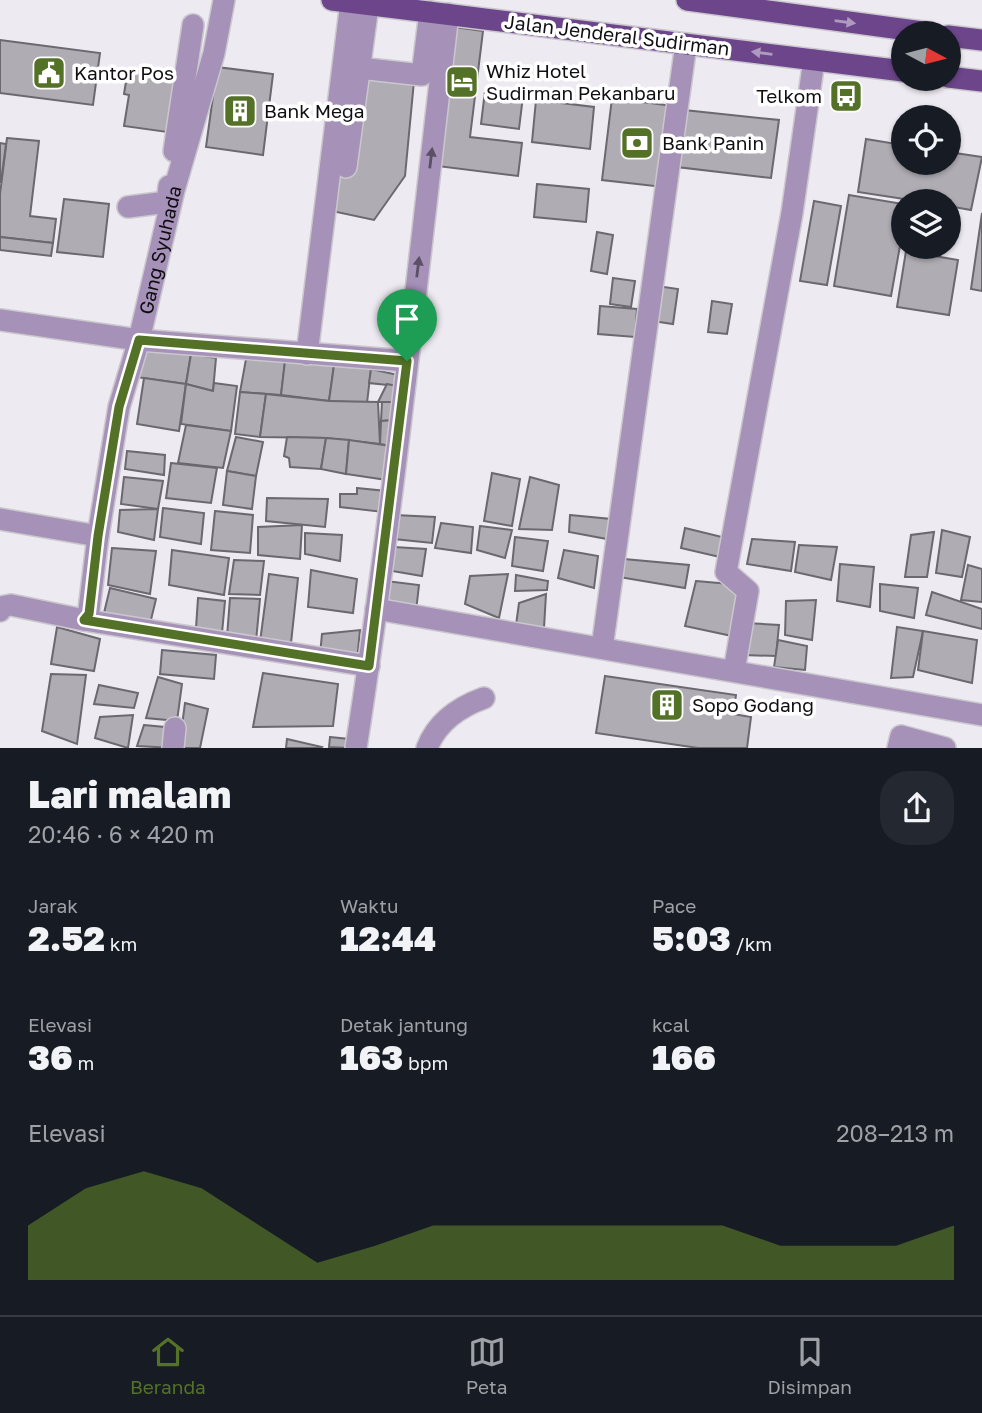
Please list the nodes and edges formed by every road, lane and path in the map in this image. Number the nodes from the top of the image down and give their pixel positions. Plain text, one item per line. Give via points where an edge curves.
1 (224, 0) edge
2 (687, 0) edge
3 (350, 2) edge
4 (780, 6) edge
5 (497, 10) edge
6 (439, 13) junction
7 (193, 25) dead end
8 (891, 26) edge
9 (961, 38) edge
10 (982, 40) edge
11 (686, 44) junction
12 (814, 60) junction
13 (359, 68) junction
14 (891, 70) edge
15 (961, 79) edge
16 (982, 81) edge
17 (346, 167) dead end
18 (128, 207) dead end
19 (0, 320) edge
20 (139, 340) junction
21 (307, 354) junction
22 (407, 361) junction
23 (0, 519) edge
24 (98, 536) junction
25 (376, 609) junction
26 (0, 611) edge
27 (84, 620) junction
28 (602, 648) junction
29 (369, 666) junction
30 (734, 671) junction
31 (484, 698) dead end
32 (982, 715) edge
33 (356, 748) edge
34 (427, 748) edge
35 (898, 748) edge
36 (946, 748) edge

1 - 20 street, Gang Syuhada
2 - 4 main road
3 - 6 main road, Jalan Jenderal Sudirman
3 - 13 street
3 - 21 street
4 -> 8 main road
5 - 6 main road, Jalan Jenderal Sudirman
5 - 11 main road, Jalan Jenderal Sudirman
6 - 13 street via 422,75
22 -> 6 street
7 - 18 street via 167,202
9 - 10 main road
12 -> 11 main road, Jalan Jenderal Sudirman
11 - 28 street
12 - 14 main road, Jalan Jenderal Sudirman
12 - 30 street via 792,214 726,572 748,591
13 - 17 street
15 - 16 main road
19 - 20 street
20 - 21 street
20 - 24 street, Gang Syuhada via 119,407
21 - 22 street
22 - 25 street
23 - 24 street
24 - 27 street, Gang Syuhada via 89,614
25 - 28 street
25 - 29 street
26 - 27 street via 10,605
27 - 29 street
28 - 30 street
29 - 33 street
30 - 32 street
31 - 34 street via 464,705 438,727
35 - 36 street via 901,736

